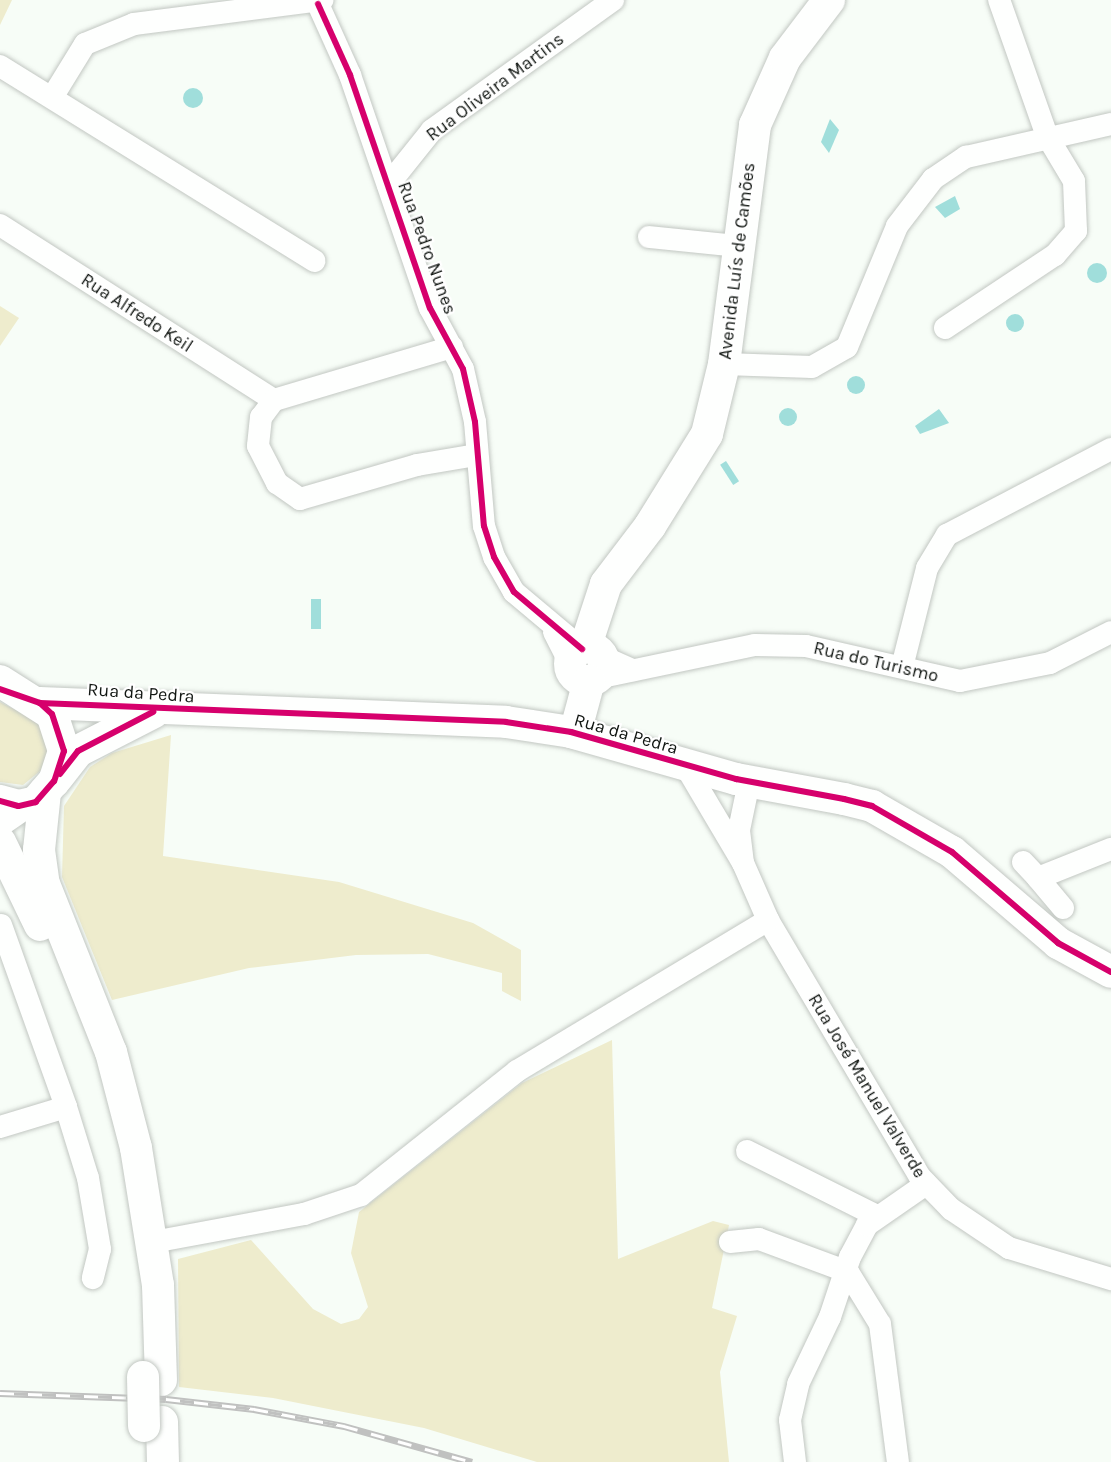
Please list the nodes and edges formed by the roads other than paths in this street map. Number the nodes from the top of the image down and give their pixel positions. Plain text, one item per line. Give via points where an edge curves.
1 (613, 0) edge
2 (829, 0) edge
3 (999, 0) edge
4 (320, 2) edge
5 (0, 66) edge
6 (53, 96) junction
7 (1111, 124) edge
8 (1047, 136) junction
9 (388, 185) junction
10 (0, 225) edge
11 (649, 237) dead end
12 (738, 246) junction
13 (314, 261) dead end
14 (945, 328) dead end
15 (452, 347) junction
16 (724, 364) junction
17 (274, 400) junction
18 (1111, 449) edge
19 (476, 455) junction
20 (1111, 632) edge
21 (589, 661) junction
22 (902, 667) junction
23 (0, 681) edge
24 (22, 696) edge
25 (154, 712) junction
26 (575, 733) junction
27 (686, 767) junction
28 (749, 782) junction
29 (45, 792) junction
30 (0, 801) edge
31 (0, 826) edge
32 (0, 842) edge
33 (1111, 849) edge
34 (743, 863) junction
35 (12, 881) edge
36 (1063, 908) dead end
37 (768, 920) junction
38 (3, 940) edge
39 (1111, 972) edge
40 (66, 1107) junction
41 (0, 1127) edge
42 (747, 1151) dead end
43 (926, 1184) junction
44 (877, 1215) junction
45 (153, 1242) junction
46 (730, 1242) dead end
47 (848, 1272) junction
48 (93, 1278) dead end
49 (1111, 1279) edge
50 (152, 1379) junction
51 (153, 1424) junction
52 (145, 1462) edge
53 (163, 1462) edge
54 (795, 1462) edge
55 (898, 1462) edge

1 - 9 street, Rua Oliveira Martins via 432,130
2 - 12 street, Avenida Luís de Camões via 784,58 755,125
3 - 8 street
4 - 6 street via 134,24 85,44
4 - 9 street, Rua Pedro Nunes
5 - 6 street
6 - 13 street
7 - 8 street
8 - 14 street via 1074,181 1076,231 1055,255
8 - 16 street via 966,157 933,179 897,226 847,347 812,367
9 - 15 street, Rua Pedro Nunes via 430,308
10 - 17 street, Rua Alfredo Keil
11 - 12 street
12 - 16 street, Avenida Luís de Camões
15 - 17 street
15 - 19 street, Rua Pedro Nunes via 463,369
16 - 21 street, Avenida Luís de Camões via 707,434 650,526 606,584
17 - 19 street via 261,417 258,446 277,483 300,499 417,465
18 - 22 street via 947,535 927,568
19 - 21 street, Rua Pedro Nunes via 484,526 494,557 514,592
20 - 22 street, Rua do Turismo via 1050,663 1004,676 960,681
21 - 22 street, Rua do Turismo via 633,670 755,645 806,646
21 - 26 street, Avenida Luís de Camões
23 - 24 street
24 - 25 street, Rua da Pedra
24 - 29 street via 62,736
25 - 26 street, Rua da Pedra via 434,717
25 - 29 street via 78,751
26 - 27 street, Rua da Pedra
27 - 28 street, Rua da Pedra
27 - 34 street via 727,845
28 - 34 street via 739,830
28 - 39 street, Rua da Pedra via 872,806 900,820 952,852 1058,944
29 - 30 street via 18,806
29 - 31 street
29 - 45 street via 39,850 44,884 111,1052 133,1132
32 - 35 street
33 - 36 street via 1030,870
34 - 37 street, Rua José Manuel Valverde
35 - 50 street via 93,1061 114,1136
37 - 43 street, Rua José Manuel Valverde
37 - 45 street via 517,1071 361,1195 304,1214
38 - 40 street
40 - 41 street
40 - 48 street via 88,1178 100,1249
42 - 44 street
43 - 44 street
43 - 49 street, Rua José Manuel Valverde via 951,1209 1009,1248
44 - 47 street via 850,1257
45 - 50 street
46 - 47 street via 759,1239
47 - 54 street via 798,1384 790,1420
47 - 55 street via 880,1324
50 - 51 street, bridge
51 - 52 street
51 - 53 street

